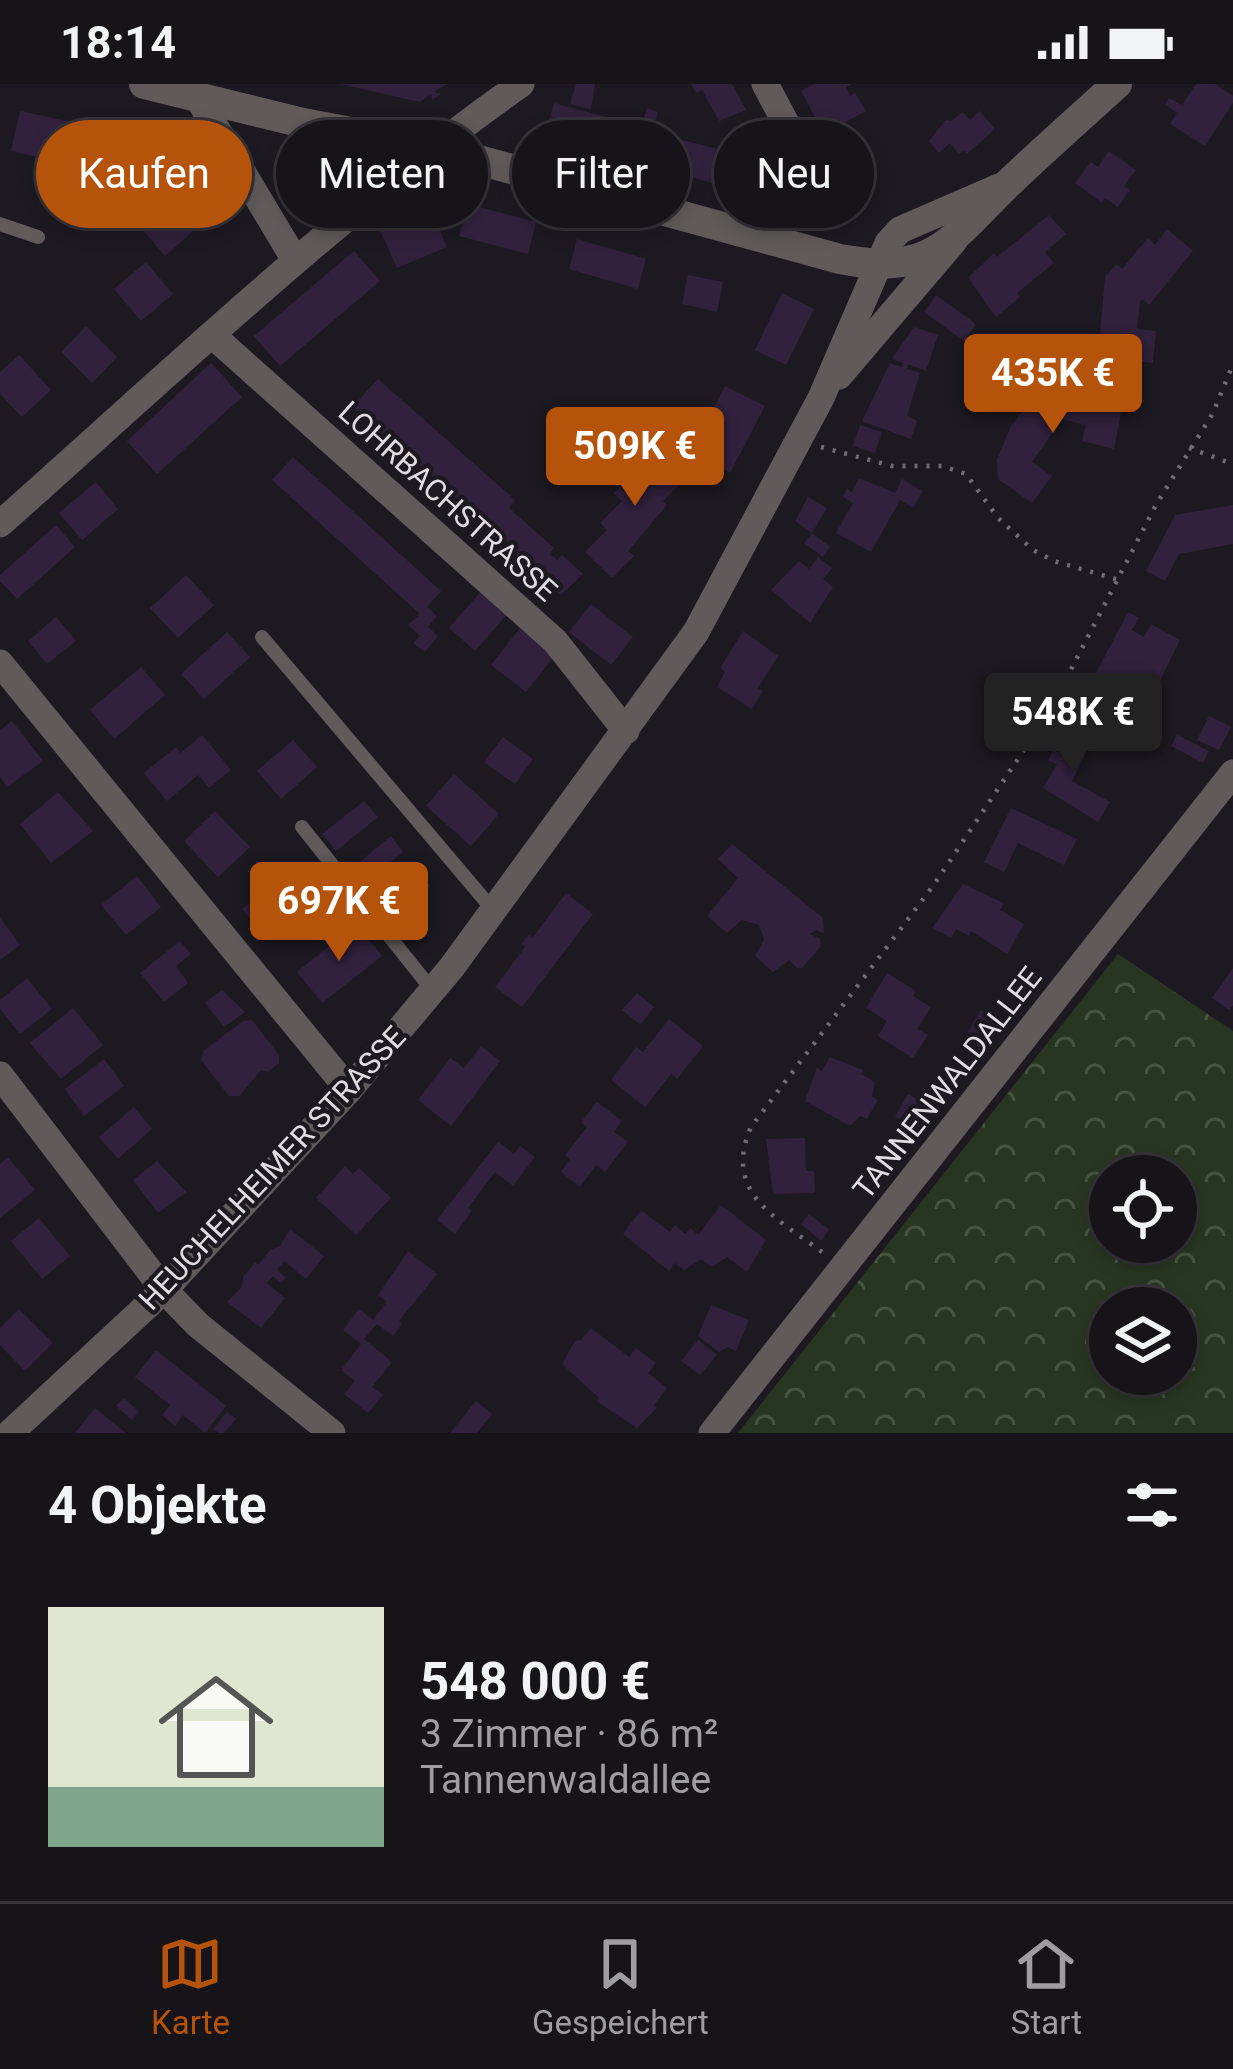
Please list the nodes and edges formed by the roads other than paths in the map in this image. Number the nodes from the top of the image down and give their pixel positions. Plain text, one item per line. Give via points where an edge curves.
1 (144, 84) edge
2 (521, 84) edge
3 (765, 84) edge
4 (1117, 84) edge
5 (195, 92) edge
6 (315, 120) edge
7 (470, 120) edge
8 (785, 120) edge
9 (488, 163) edge
10 (1009, 183) junction
11 (0, 224) edge
12 (334, 228) edge
13 (958, 237) junction
14 (38, 238) dead end
15 (295, 260) junction
16 (879, 264) junction
17 (212, 335) junction
18 (821, 398) junction
19 (0, 524) edge
20 (262, 637) dead end
21 (0, 663) edge
22 (626, 731) junction
23 (1233, 773) edge
24 (302, 827) dead end
25 (494, 910) junction
26 (433, 992) junction
27 (0, 1075) edge
28 (349, 1090) junction
29 (164, 1289) junction
30 (10, 1433) edge
31 (332, 1433) edge
32 (712, 1433) edge

1 - 5 street
2 - 7 street
3 - 8 street
4 - 10 street, HEUCHELHEIMER STRASSE
5 - 6 street
5 - 15 street
9 - 16 street
10 - 13 street, HEUCHELHEIMER STRASSE
10 - 16 street, HEUCHELHEIMER STRASSE via 900,230
11 - 14 lane
12 - 15 street
13 - 16 street, HEUCHELHEIMER STRASSE via 911,260
13 - 18 street, HEUCHELHEIMER STRASSE
15 - 17 street
16 - 18 street, HEUCHELHEIMER STRASSE
17 - 19 street
17 - 22 street, LOHRBACHSTRASSE via 555,641
18 - 22 street, HEUCHELHEIMER STRASSE via 696,632
20 - 25 lane
21 - 28 street
22 - 25 street, HEUCHELHEIMER STRASSE
23 - 32 street, TANNENWALDALLEE
24 - 26 lane
25 - 26 street, HEUCHELHEIMER STRASSE
26 - 28 street, HEUCHELHEIMER STRASSE
27 - 29 street
28 - 29 street, HEUCHELHEIMER STRASSE
29 - 30 street, HEUCHELHEIMER STRASSE
29 - 31 street

